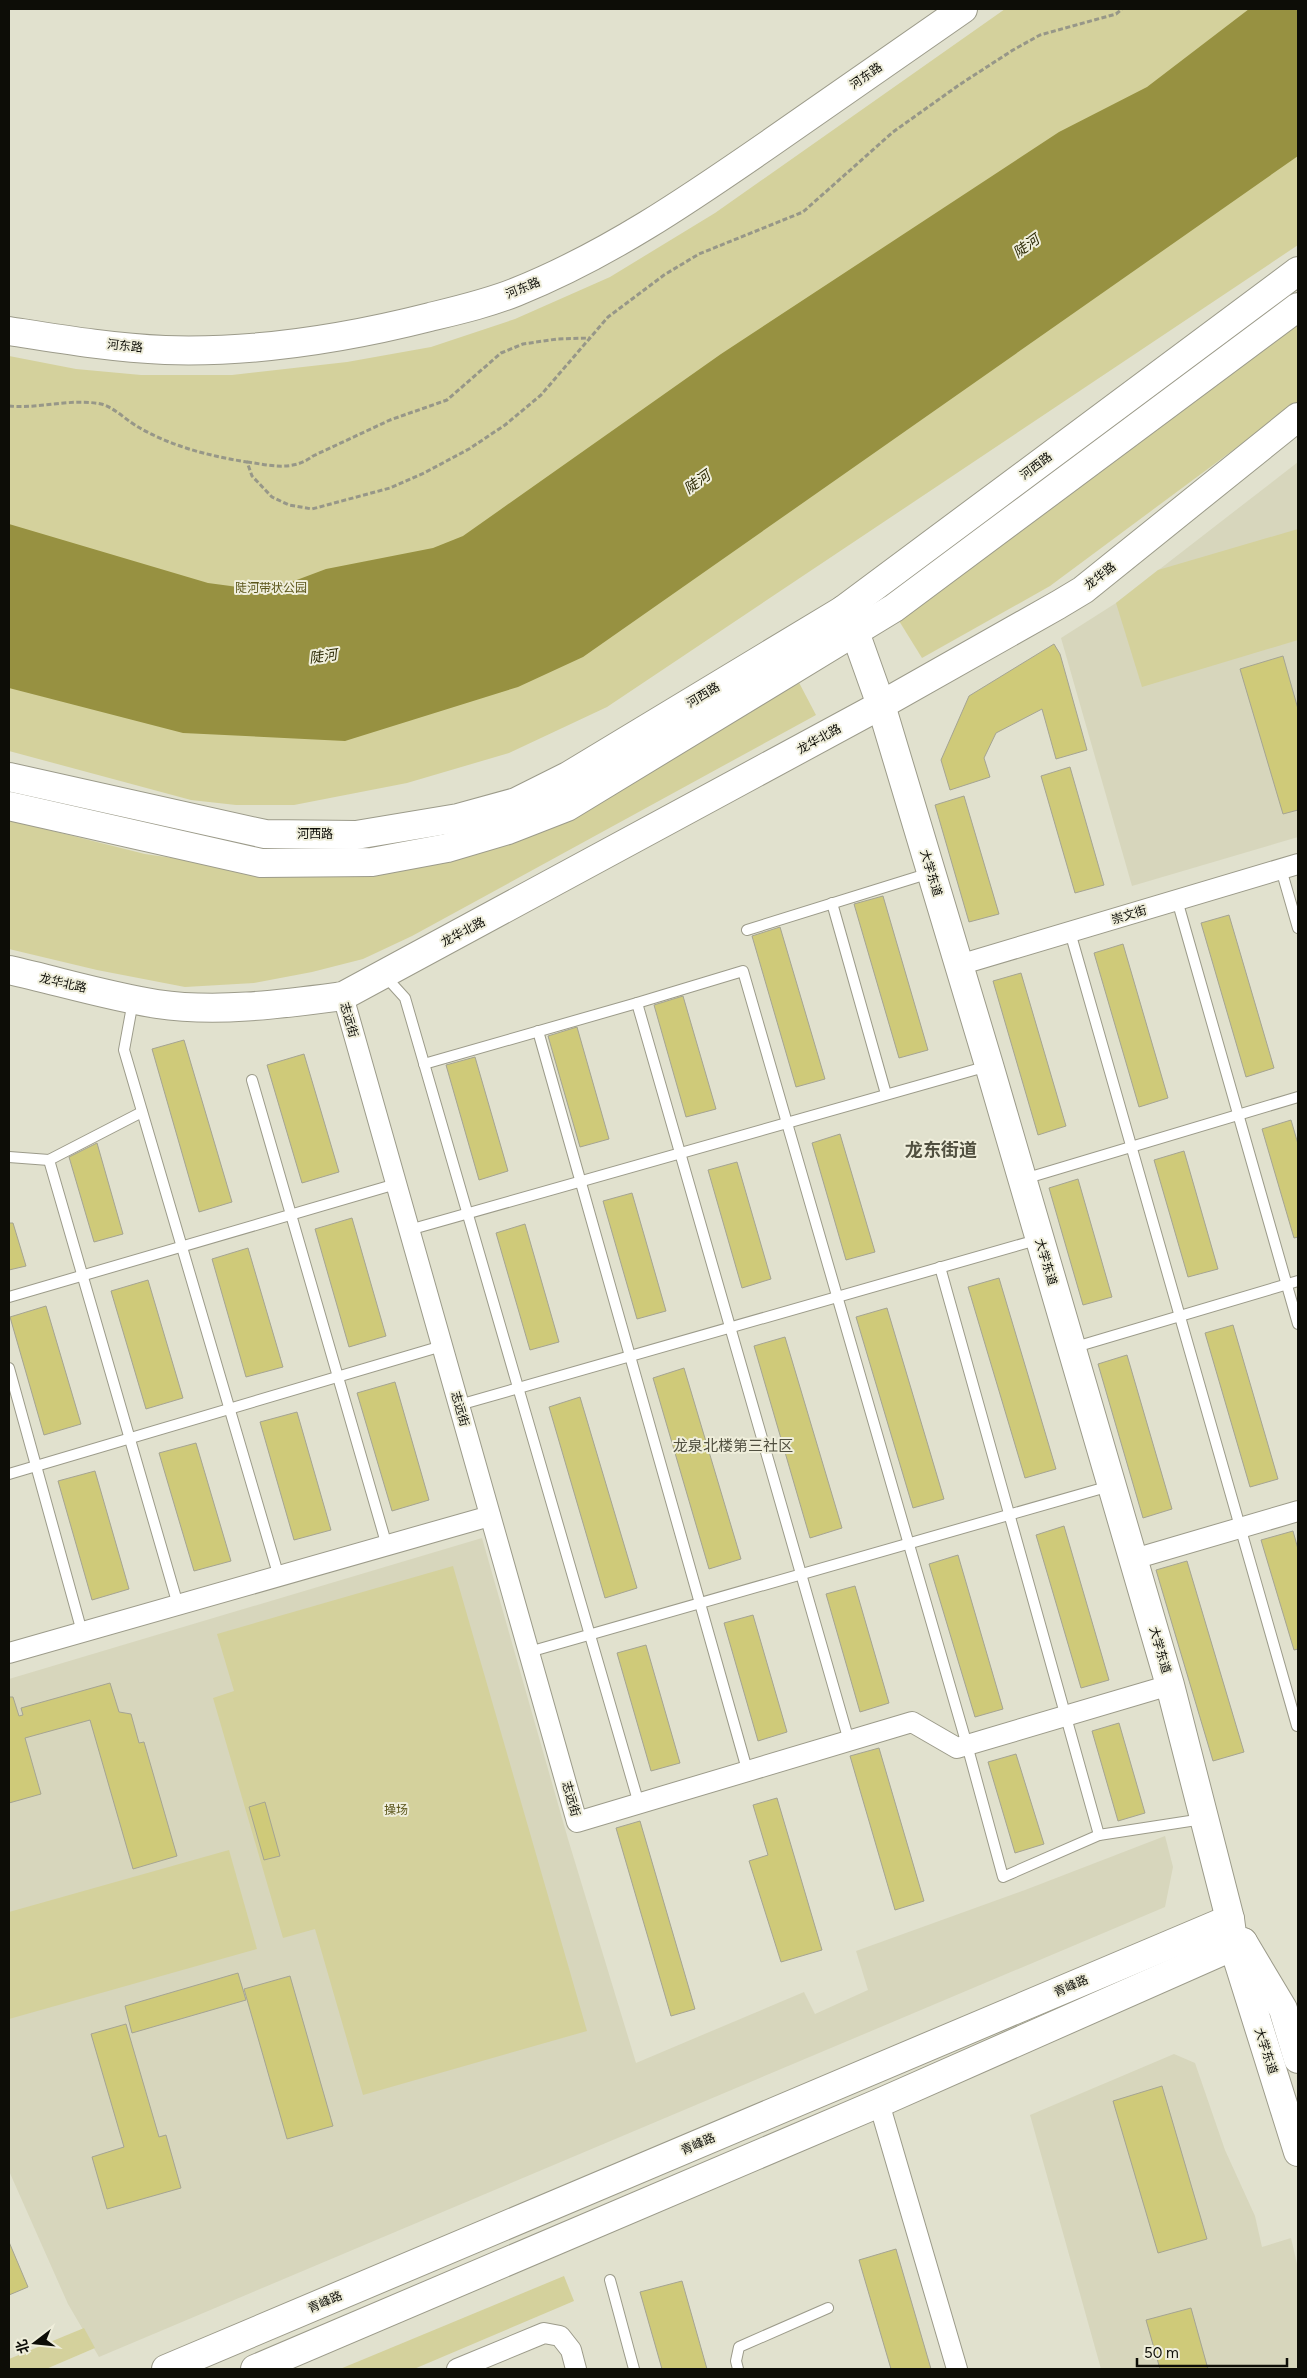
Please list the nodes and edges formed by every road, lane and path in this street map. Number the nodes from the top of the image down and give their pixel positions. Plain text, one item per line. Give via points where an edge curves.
1 (963, 9) edge
2 (1122, 9) edge
3 (1298, 270) edge
4 (1298, 307) edge
5 (9, 331) edge
6 (591, 338) junction
7 (9, 406) edge
8 (1298, 417) edge
9 (246, 462) junction
10 (849, 621) junction
11 (881, 705) junction
12 (9, 777) edge
13 (9, 806) edge
14 (1290, 866) edge
15 (931, 873) junction
16 (1177, 900) junction
17 (832, 903) junction
18 (1298, 928) edge
19 (747, 930) dead end
20 (1070, 932) junction
21 (959, 965) junction
22 (9, 970) edge
23 (384, 976) junction
24 (343, 996) junction
25 (133, 999) junction
26 (637, 1003) junction
27 (538, 1031) junction
28 (424, 1064) junction
29 (989, 1065) junction
30 (252, 1080) dead end
31 (886, 1094) junction
32 (1298, 1097) edge
33 (142, 1112) junction
34 (1238, 1115) junction
35 (786, 1123) junction
36 (1132, 1147) junction
37 (680, 1153) junction
38 (9, 1157) edge
39 (48, 1160) junction
40 (1021, 1180) junction
41 (580, 1182) junction
42 (396, 1184) junction
43 (291, 1215) junction
44 (410, 1230) junction
45 (1040, 1239) junction
46 (182, 1247) junction
47 (940, 1267) junction
48 (83, 1276) junction
49 (1298, 1281) edge
50 (1287, 1284) junction
51 (9, 1297) edge
52 (837, 1297) junction
53 (1180, 1316) junction
54 (1298, 1324) edge
55 (730, 1327) junction
56 (442, 1346) junction
57 (1072, 1348) junction
58 (630, 1356) junction
59 (9, 1368) edge
60 (338, 1377) junction
61 (459, 1405) junction
62 (230, 1409) junction
63 (128, 1439) junction
64 (36, 1466) junction
65 (9, 1474) edge
66 (1112, 1486) junction
67 (1298, 1511) edge
68 (1010, 1515) junction
69 (490, 1516) junction
70 (1242, 1528) junction
71 (908, 1544) junction
72 (387, 1546) junction
73 (1134, 1559) junction
74 (801, 1574) junction
75 (279, 1576) junction
76 (700, 1603) junction
77 (178, 1605) junction
78 (82, 1632) junction
79 (529, 1652) junction
80 (9, 1653) edge
81 (1170, 1685) junction
82 (1066, 1716) junction
83 (1298, 1726) edge
84 (849, 1741) junction
85 (967, 1745) junction
86 (748, 1772) junction
87 (639, 1804) junction
88 (1204, 1818) junction
89 (1099, 1834) junction
90 (1236, 1936) junction
91 (1298, 2059) edge
92 (880, 2103) junction
93 (1298, 2152) edge
94 (610, 2280) dead end
95 (828, 2308) dead end
96 (166, 2369) edge
97 (255, 2369) edge
98 (457, 2369) edge
99 (576, 2369) edge
100 (634, 2369) edge
101 (738, 2369) edge
102 (957, 2369) edge

1 - 5 main road, 河东路 via 681,205 581,263 514,293 390,327 236,348 165,350
2 - 6 path via 1116,14 1040,35 1013,50 893,132 803,212 699,254 664,275 608,317
3 - 10 main road, 河西路
4 - 10 main road, 河西路 via 894,608
6 - 9 path via 557,339 523,344 508,350 483,367 447,400 390,420 305,462 288,467
6 - 9 path via 541,395 505,425 468,450 390,488 312,509 289,505 272,497 252,476
7 - 9 path via 103,404 141,429 177,446
8 - 11 main road, 龙华路 via 1083,590
10 - 11 main road, 大学东道
10 - 12 main road, 河西路 via 568,776 516,802 458,818 356,835 265,834
10 - 13 main road, 河西路 via 567,807 508,830 447,848 372,862 261,863
11 - 15 main road, 大学东道
11 - 23 main road, 龙华北路
14 - 16 street, 崇文街
14 - 18 lane
15 - 17 lane
15 - 21 main road, 大学东道
16 - 20 street, 崇文街
16 - 34 lane
17 - 19 lane
17 - 31 lane
20 - 21 street, 崇文街
20 - 36 lane
21 - 29 main road, 大学东道
22 - 25 main road, 龙华北路
23 - 24 main road, 龙华北路
23 - 28 lane via 405,998
24 - 25 main road, 龙华北路 via 260,1006 213,1007
24 - 42 street, 志远街
25 - 33 lane via 124,1050
26 - 27 lane
26 - 35 lane via 743,971
26 - 37 lane
27 - 28 lane
27 - 41 lane
28 - 87 lane
29 - 31 lane
29 - 40 main road, 大学东道
30 - 43 lane
31 - 35 lane
32 - 34 lane
33 - 39 lane
33 - 46 lane
34 - 36 lane
34 - 50 lane
35 - 37 lane
35 - 52 lane
36 - 40 lane
36 - 53 lane
37 - 41 lane
37 - 55 lane
38 - 39 lane
39 - 48 lane
40 - 45 main road, 大学东道
41 - 44 lane
41 - 58 lane
42 - 43 lane
42 - 44 street, 志远街
43 - 46 lane
43 - 60 lane
44 - 56 street, 志远街
45 - 47 lane
45 - 57 main road, 大学东道
46 - 48 lane
46 - 62 lane
47 - 52 lane
47 - 68 lane
48 - 51 lane
48 - 63 lane
49 - 50 lane
50 - 53 lane
50 - 54 lane
52 - 55 lane
52 - 71 lane
53 - 57 lane
53 - 70 lane
55 - 58 lane
55 - 74 lane
56 - 60 lane
56 - 61 street, 志远街
57 - 66 main road, 大学东道
58 - 61 lane
58 - 76 lane
59 - 64 lane
60 - 62 lane
60 - 72 lane
61 - 69 street, 志远街
62 - 63 lane
62 - 75 lane
63 - 64 lane
63 - 77 lane
64 - 65 lane
64 - 78 lane
66 - 68 lane
66 - 73 main road, 大学东道
67 - 70 street
68 - 71 lane
68 - 82 lane
69 - 72 street
69 - 79 street, 志远街
70 - 73 street
70 - 83 lane
71 - 74 lane
71 - 85 lane
72 - 75 street
73 - 81 main road, 大学东道
74 - 76 lane
74 - 84 lane
75 - 77 street
76 - 79 lane
76 - 86 lane
77 - 78 street
78 - 80 street
79 - 87 street, 志远街 via 577,1822
81 - 82 street
81 - 88 main road, 大学东道
82 - 85 street
82 - 89 lane
84 - 85 street via 912,1722 957,1748
84 - 86 street
85 - 89 lane via 1003,1877
86 - 87 street
88 - 89 lane
88 - 90 main road, 大学东道
90 - 91 main road, 大学东道 via 1283,2009
90 - 92 main road
90 - 93 main road, 大学东道
90 - 96 main road, 青峰路
92 - 97 main road
92 - 102 street
94 - 100 lane
95 - 101 lane via 739,2347
98 - 99 street via 544,2333 560,2336 571,2350

